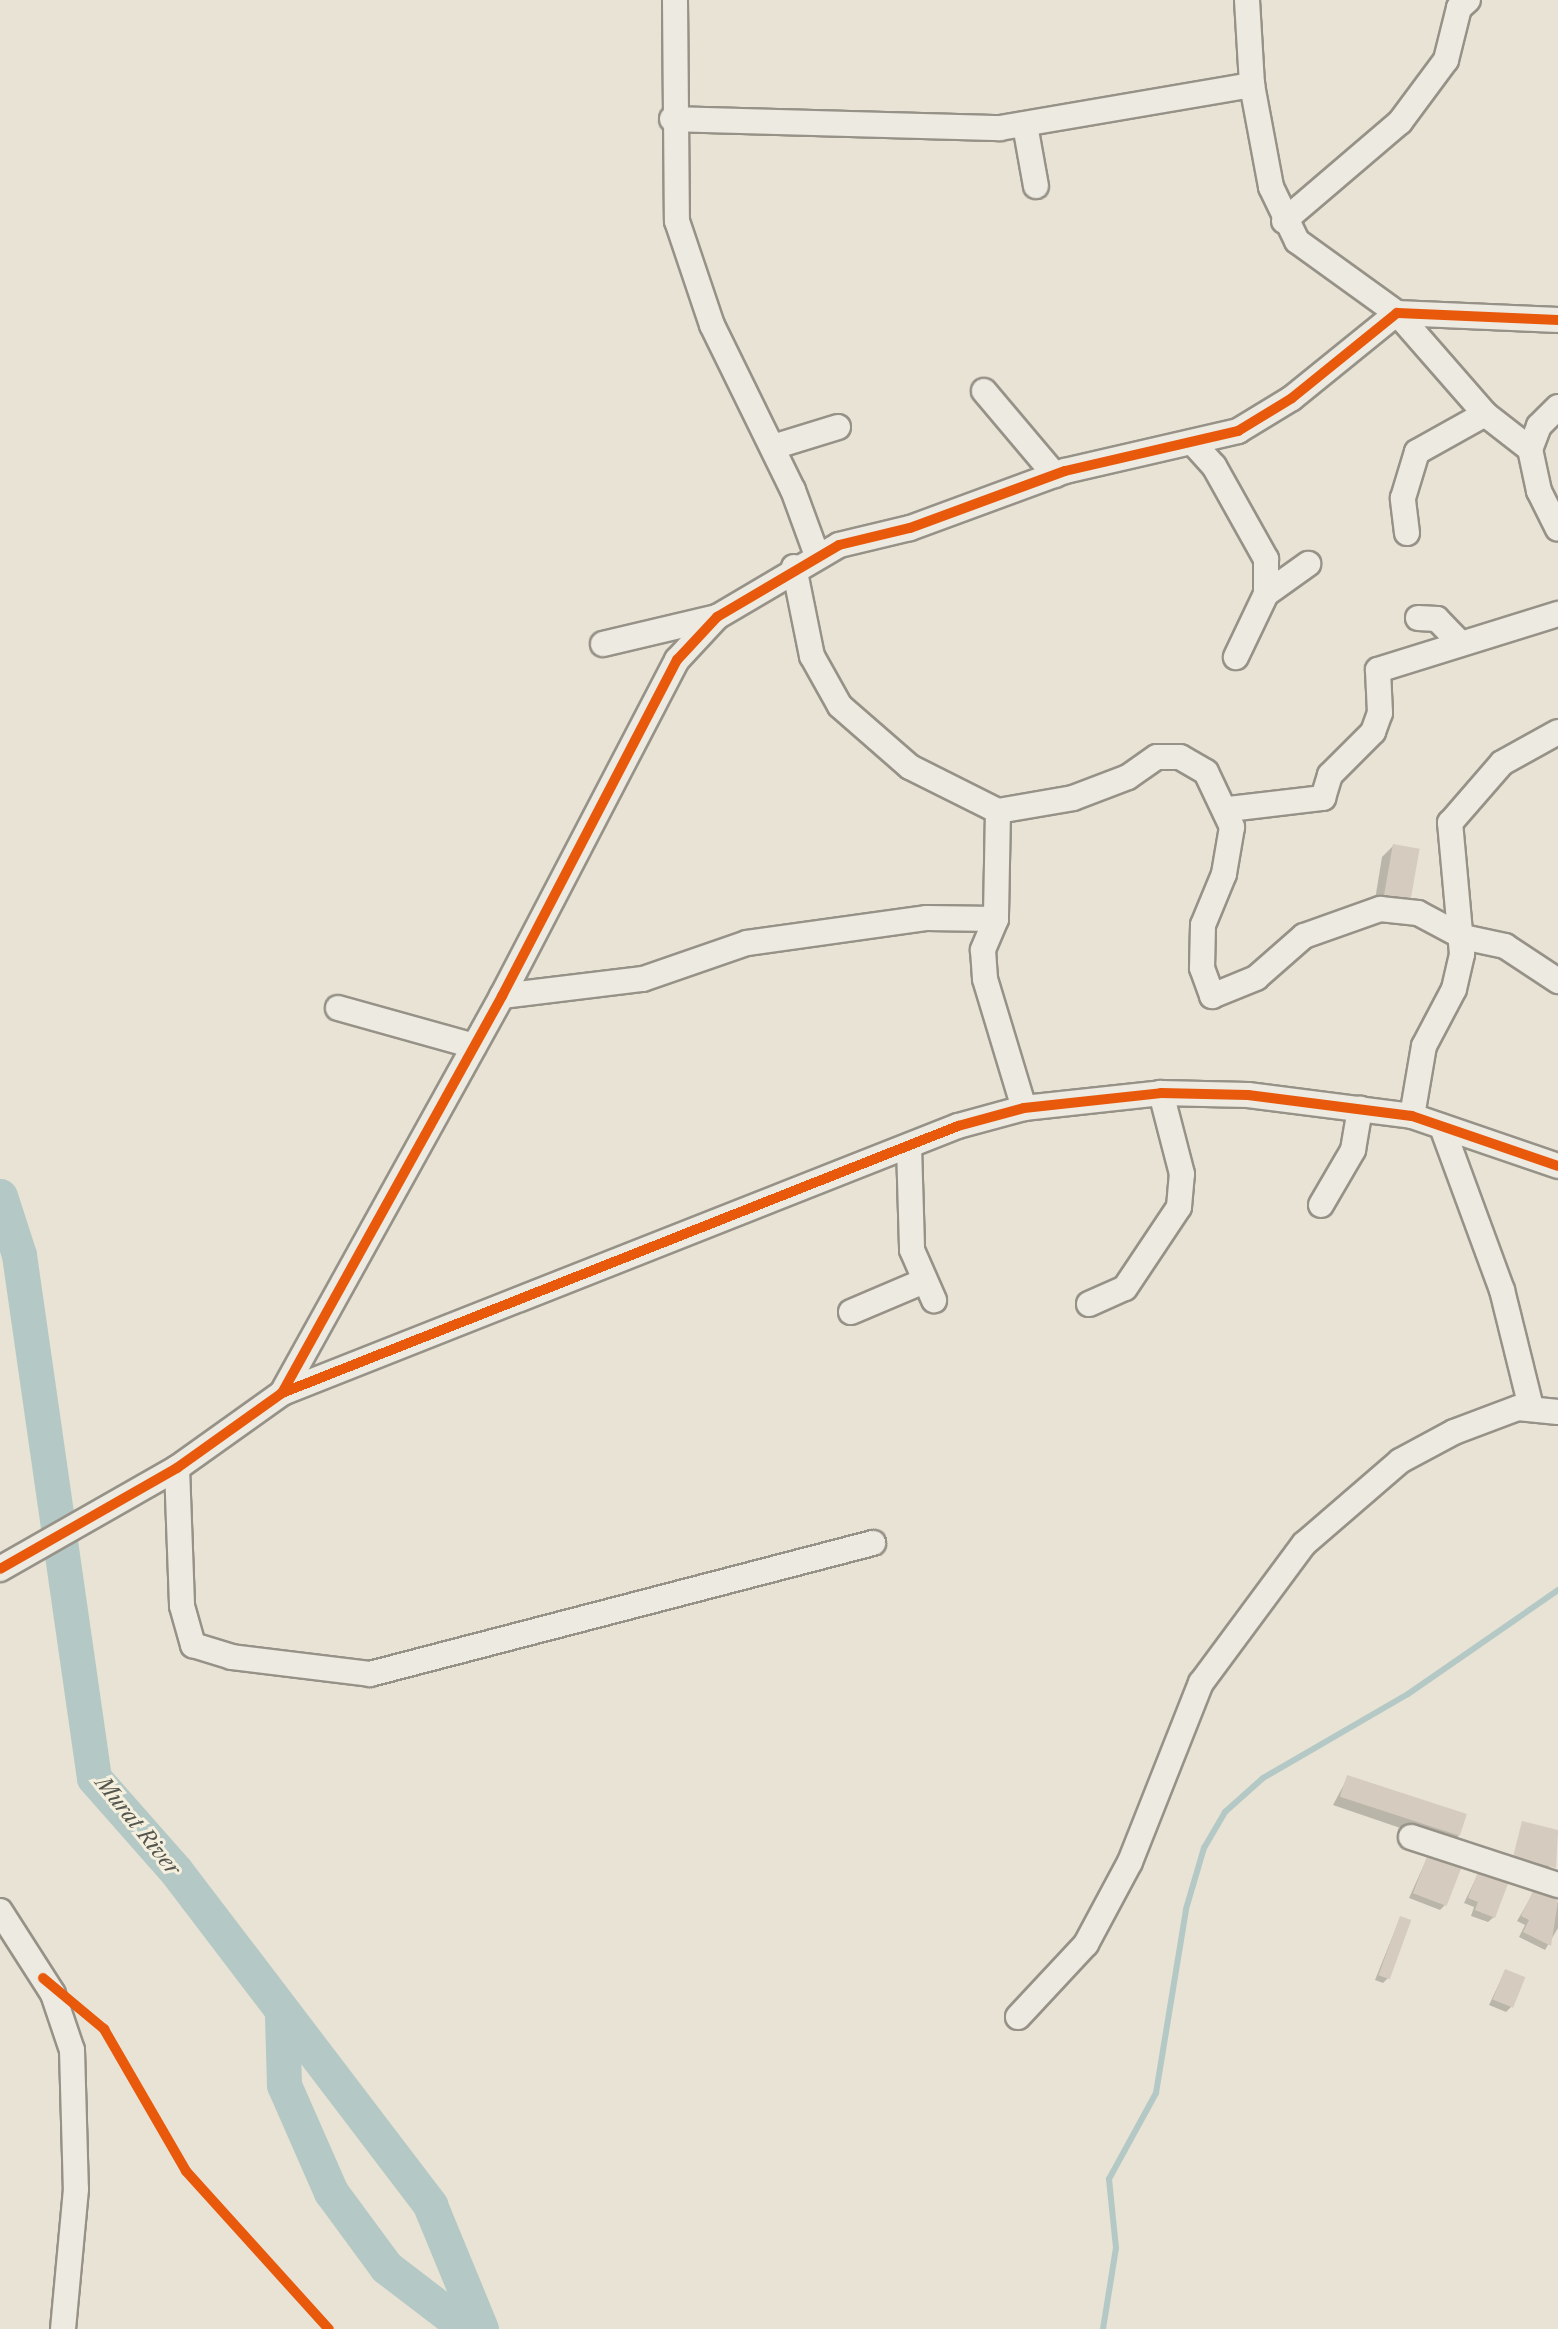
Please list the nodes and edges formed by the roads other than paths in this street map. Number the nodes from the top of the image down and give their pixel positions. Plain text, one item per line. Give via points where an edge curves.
1 (675, 0) edge
2 (1247, 0) edge
3 (1466, 1) edge
4 (1252, 85) junction
5 (672, 119) junction
6 (1025, 125) junction
7 (1036, 186) dead end
8 (1284, 220) junction
9 (1397, 313) junction
10 (1558, 320) edge
11 (984, 391) dead end
12 (1558, 407) edge
13 (1485, 414) junction
14 (838, 427) dead end
15 (1194, 444) junction
16 (773, 447) junction
17 (1531, 449) junction
18 (1055, 475) junction
19 (1558, 529) edge
20 (1407, 533) dead end
21 (816, 553) junction
22 (1308, 564) dead end
23 (794, 566) junction
24 (1266, 594) junction
25 (1558, 614) edge
26 (717, 617) junction
27 (1418, 618) dead end
28 (1459, 642) junction
29 (603, 644) dead end
30 (1237, 657) dead end
31 (1558, 732) edge
32 (1229, 810) junction
33 (998, 811) junction
34 (996, 919) junction
35 (1463, 937) junction
36 (1558, 981) edge
37 (502, 996) junction
38 (338, 1009) dead end
39 (474, 1046) junction
40 (1161, 1093) junction
41 (1024, 1108) junction
42 (1360, 1109) junction
43 (1412, 1116) junction
44 (1442, 1127) junction
45 (909, 1146) junction
46 (1558, 1166) edge
47 (1321, 1205) dead end
48 (1089, 1304) dead end
49 (851, 1311) dead end
50 (282, 1393) junction
51 (1531, 1407) junction
52 (1558, 1412) edge
53 (177, 1468) junction
54 (873, 1544) dead end
55 (7, 1565) edge
56 (1411, 1837) dead end
57 (1558, 1885) edge
58 (0, 1911) edge
59 (1018, 2017) dead end
60 (63, 2329) edge

1 - 5 street
2 - 4 street
3 - 8 street via 1446,60 1400,122
4 - 6 street
4 - 8 street via 1271,187
5 - 6 street via 885,129
5 - 16 street via 677,221 712,325
6 - 7 street
8 - 9 street via 1313,258
9 - 10 street
9 - 13 street
9 - 15 street via 1262,417
11 - 18 street
12 - 17 street via 1539,426
13 - 17 street
13 - 20 street via 1417,452 1403,498
14 - 16 street
15 - 18 street
15 - 24 street via 1260,542
16 - 21 street
17 - 19 street via 1539,491
18 - 21 street via 911,528
21 - 23 street
22 - 24 street
23 - 26 street
23 - 33 street via 811,656 840,706 910,766
24 - 30 street
25 - 28 street
26 - 29 street
26 - 37 street via 677,660
27 - 28 street via 1437,619
28 - 32 street via 1378,670 1380,713 1373,732 1330,775 1323,797
31 - 35 street via 1502,763 1450,823
32 - 33 street via 1206,772 1170,757 1073,798
32 - 35 street via 1224,874 1203,925 1202,968 1212,996 1256,978 1304,936 1362,910 1418,913
33 - 34 street
34 - 37 street via 928,918 747,943 643,979
34 - 41 street via 983,950 985,979
35 - 36 street via 1504,946
35 - 43 street via 1454,989 1418,1066
37 - 39 street
38 - 39 street
39 - 50 street
40 - 41 street
40 - 42 street via 1248,1095
40 - 48 street via 1182,1174 1178,1206 1125,1288
41 - 45 street
42 - 43 street
42 - 47 street via 1353,1150
43 - 44 street
44 - 46 street
44 - 51 street via 1502,1290
45 - 49 street via 909,1220 929,1291
45 - 50 street
50 - 53 street
51 - 52 street
51 - 59 street via 1454,1432 1400,1461 1345,1504 1266,1588 1201,1683 1130,1862 1086,1944
53 - 54 street via 182,1606 193,1645 232,1657 370,1674
53 - 55 street
56 - 57 street
58 - 60 street via 53,1994 72,2050 76,2189

